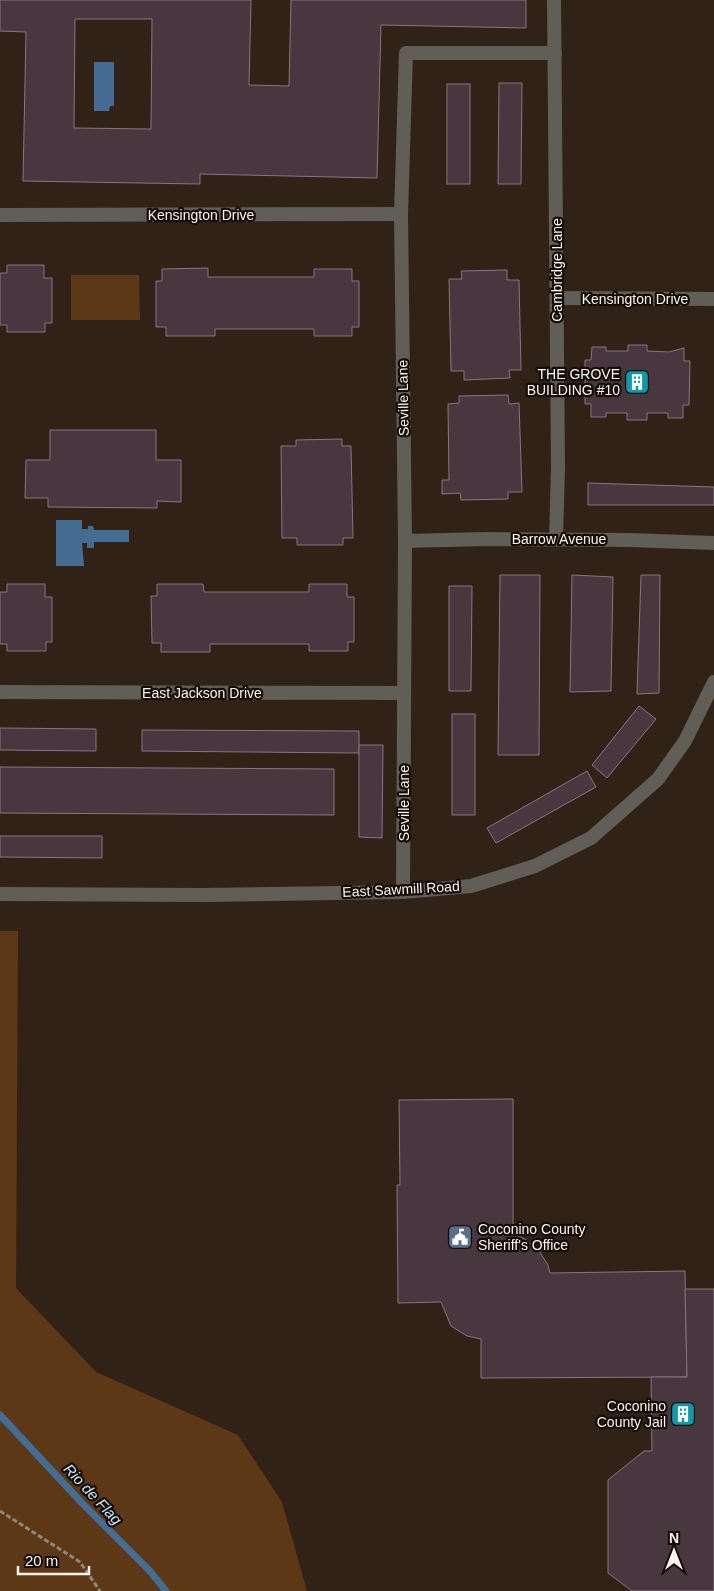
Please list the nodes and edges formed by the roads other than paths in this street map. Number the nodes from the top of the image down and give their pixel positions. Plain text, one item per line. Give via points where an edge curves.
1 (554, 0) edge
2 (555, 53) junction
3 (401, 214) junction
4 (0, 215) edge
5 (557, 298) junction
6 (714, 299) edge
7 (556, 540) junction
8 (405, 541) junction
9 (714, 543) edge
10 (714, 682) edge
11 (0, 692) edge
12 (404, 693) junction
13 (404, 892) junction
14 (0, 894) edge

1 - 2 street, Cambridge Lane
2 - 3 street, Seville Lane via 406,53
2 - 5 street, Cambridge Lane
3 - 4 street, Kensington Drive
3 - 8 street, Seville Lane
5 - 6 street, Kensington Drive
5 - 7 street, Cambridge Lane
7 - 8 street, Barrow Avenue
7 - 9 street, Barrow Avenue
8 - 12 street, Seville Lane
10 - 13 street, East Sawmill Road via 686,741 658,779 592,838 535,866 471,886
11 - 12 street, East Jackson Drive
12 - 13 street, Seville Lane
13 - 14 street, East Sawmill Road

